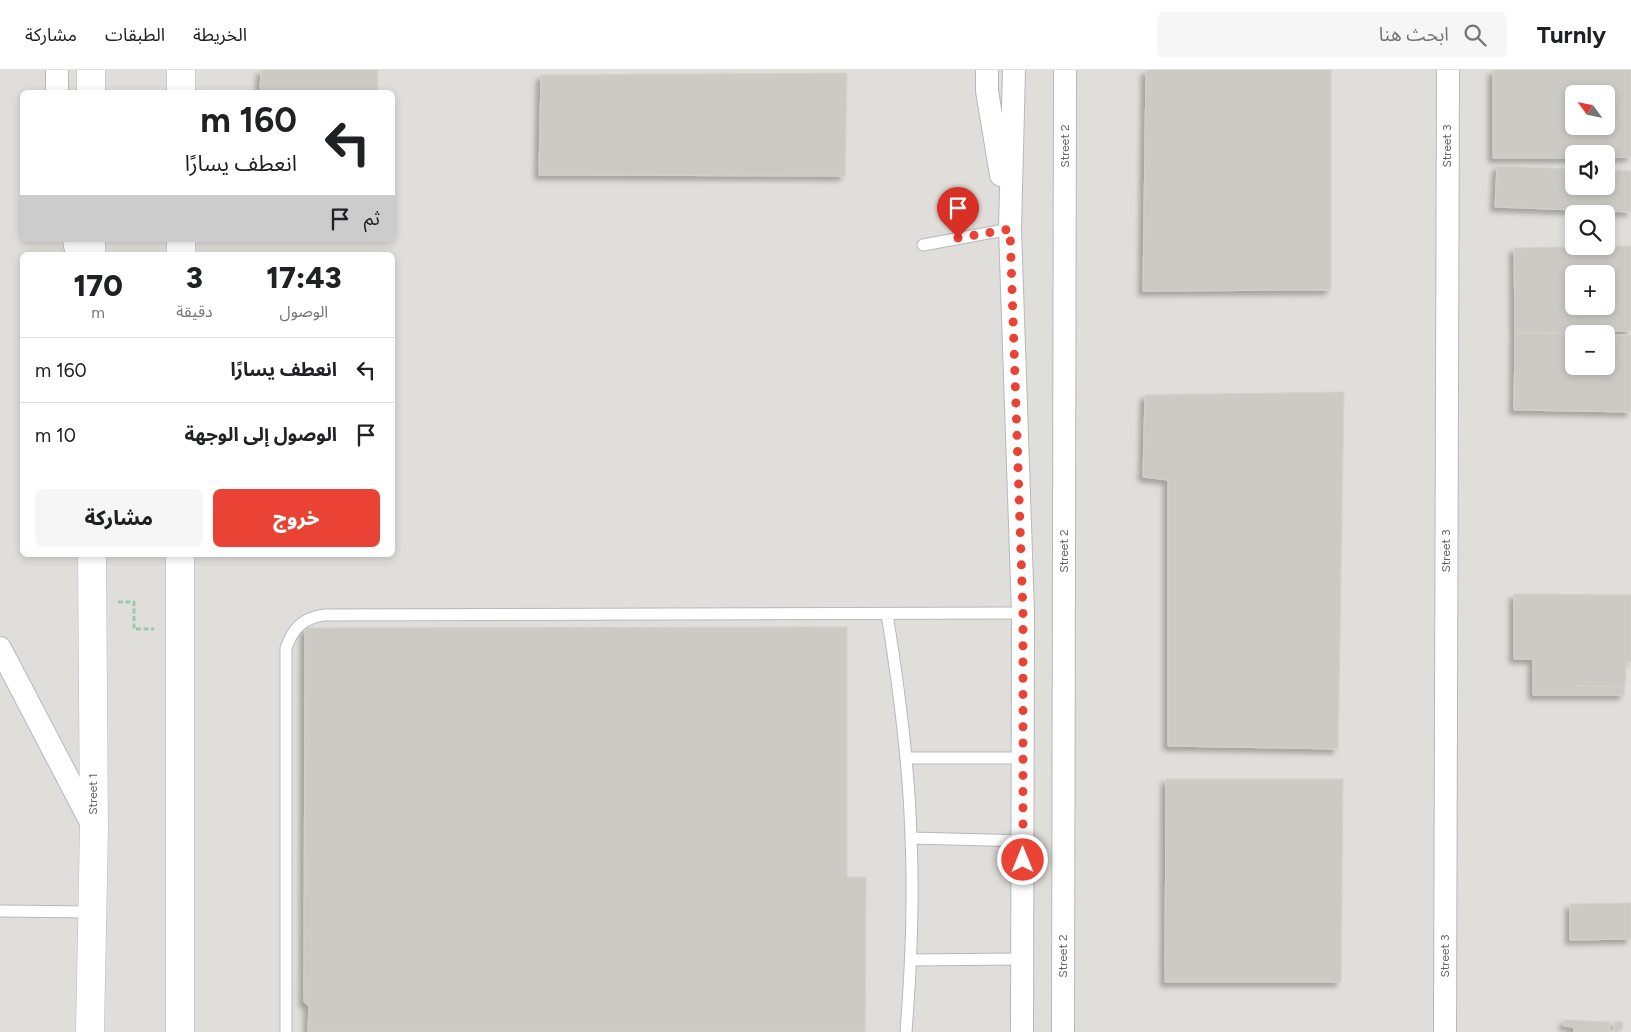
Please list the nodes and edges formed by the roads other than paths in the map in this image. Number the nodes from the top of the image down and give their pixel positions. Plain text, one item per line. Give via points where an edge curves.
1 (57, 70) edge
2 (90, 70) edge
3 (181, 70) edge
4 (987, 70) edge
5 (1014, 70) edge
6 (1065, 70) edge
7 (1448, 70) edge
8 (57, 90) edge
9 (90, 90) edge
10 (181, 90) edge
11 (1010, 229) junction
12 (923, 245) dead end
13 (92, 557) edge
14 (180, 557) edge
15 (1023, 613) junction
16 (887, 614) junction
17 (0, 648) edge
18 (906, 758) junction
19 (1023, 758) junction
20 (94, 828) junction
21 (911, 838) junction
22 (1023, 841) junction
23 (0, 911) edge
24 (92, 912) junction
25 (1022, 959) junction
26 (911, 960) junction
27 (90, 1032) edge
28 (180, 1032) edge
29 (286, 1032) edge
30 (906, 1032) edge
31 (1022, 1032) edge
32 (1063, 1032) edge
33 (1445, 1032) edge

1 - 8 street
2 - 9 street
3 - 10 street
4 - 11 street via 987,91
5 - 11 street
6 - 32 street, Street 2
7 - 33 street, Street 3
11 - 12 lane
11 - 15 street
13 - 20 street, Street 1
14 - 28 street
15 - 16 lane
15 - 19 street
16 - 18 lane
16 - 29 lane via 324,615 304,621 296,628 286,648
17 - 20 street
18 - 19 lane
18 - 21 lane
19 - 22 street
20 - 24 street, Street 1
21 - 22 lane
21 - 26 lane
22 - 25 street
23 - 24 lane
24 - 27 street, Street 1
25 - 26 lane
25 - 31 street
26 - 30 lane

